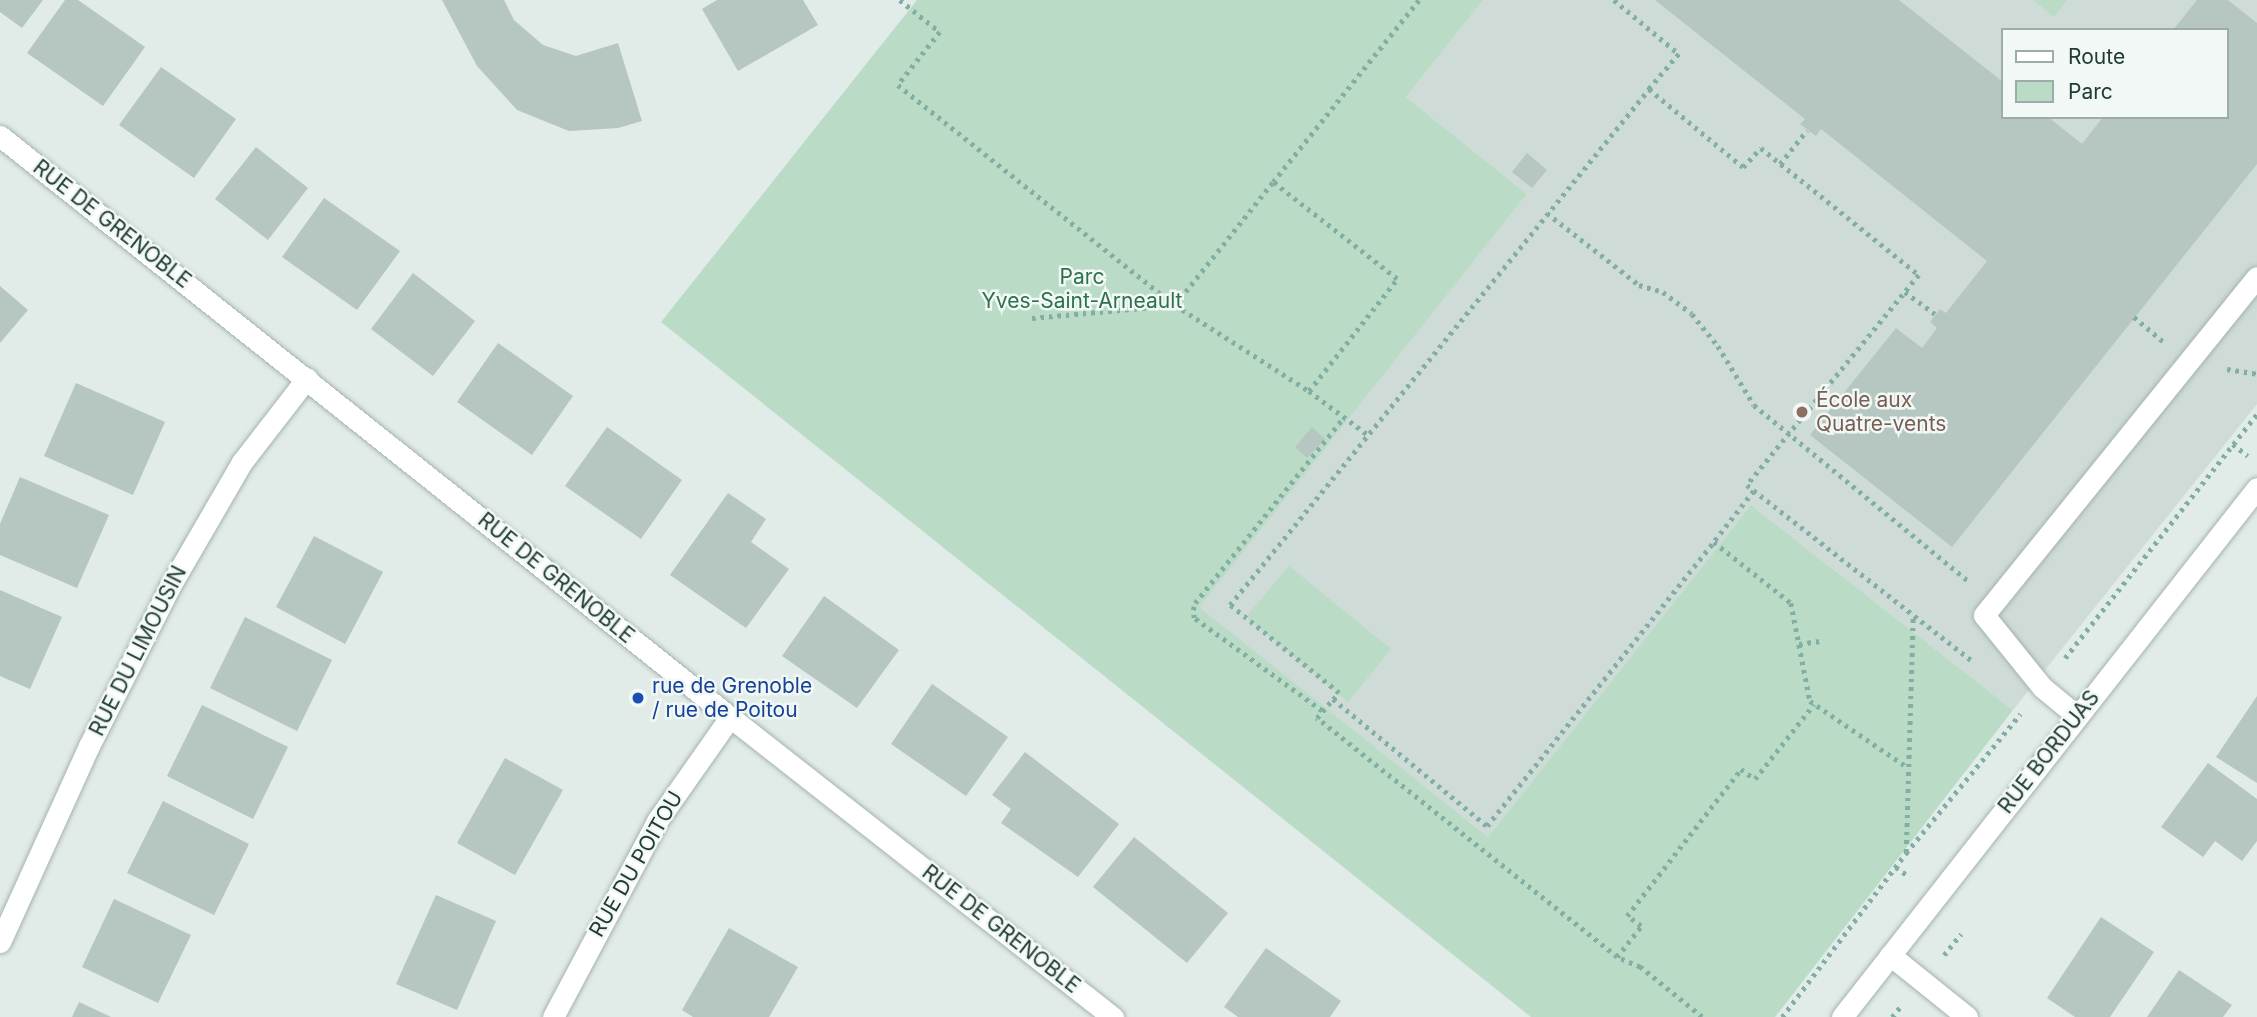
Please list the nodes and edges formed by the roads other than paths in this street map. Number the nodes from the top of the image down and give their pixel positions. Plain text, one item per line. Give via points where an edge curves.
1 (0, 136) edge
2 (2257, 277) edge
3 (307, 378) junction
4 (2257, 488) edge
5 (2077, 716) junction
6 (730, 717) junction
7 (0, 942) edge
8 (1890, 955) junction
9 (553, 1017) edge
10 (1114, 1017) edge
11 (1842, 1017) edge
12 (1967, 1017) edge

1 - 3 street, RUE DE GRENOBLE
2 - 5 street via 1984,615 2042,687
3 - 6 street, RUE DE GRENOBLE
3 - 7 street, RUE DU LIMOUSIN via 242,462 169,589 89,746
4 - 5 street, RUE BORDUAS
5 - 8 street, RUE BORDUAS
6 - 9 street, RUE DU POITOU via 657,821
6 - 10 street, RUE DE GRENOBLE
8 - 11 street, RUE BORDUAS
8 - 12 street

